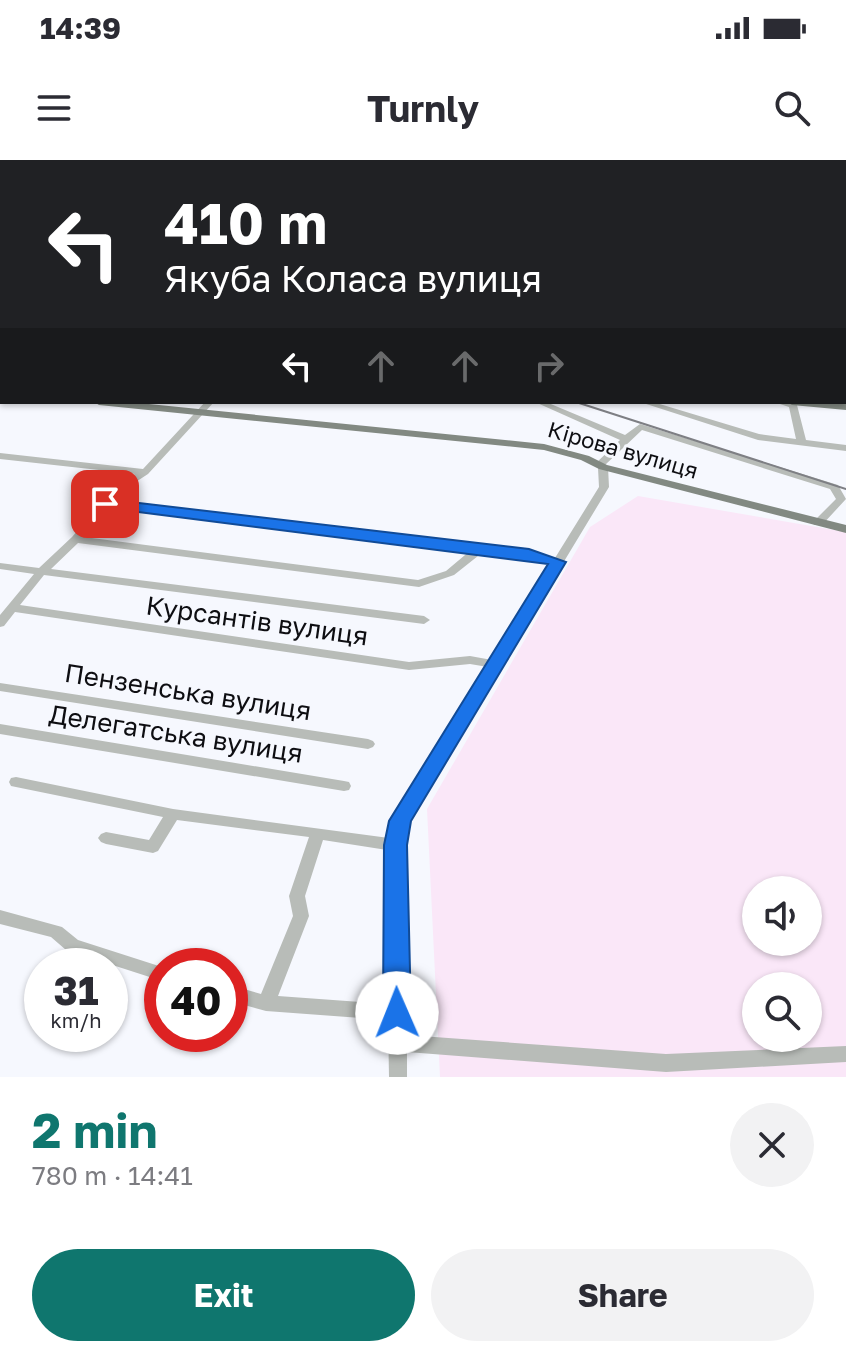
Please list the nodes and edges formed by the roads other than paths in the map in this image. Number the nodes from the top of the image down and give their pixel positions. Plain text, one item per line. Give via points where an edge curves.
1 (119, 404) edge
2 (208, 404) edge
3 (544, 404) edge
4 (651, 404) edge
5 (793, 404) edge
6 (806, 404) edge
7 (846, 407) edge
8 (201, 412) junction
9 (626, 439) junction
10 (802, 444) junction
11 (846, 448) edge
12 (0, 456) edge
13 (601, 466) junction
14 (145, 472) junction
15 (105, 504) junction
16 (818, 523) junction
17 (846, 529) edge
18 (76, 539) junction
19 (480, 549) junction
20 (558, 562) junction
21 (0, 566) edge
22 (41, 572) junction
23 (13, 608) junction
24 (424, 620) dead end
25 (0, 623) edge
26 (495, 664) junction
27 (0, 687) edge
28 (0, 729) edge
29 (368, 744) dead end
30 (16, 782) dead end
31 (344, 786) dead end
32 (173, 814) junction
33 (318, 833) junction
34 (106, 838) dead end
35 (395, 845) junction
36 (0, 917) edge
37 (144, 968) edge
38 (248, 998) edge
39 (266, 1003) junction
40 (397, 1013) junction
41 (397, 1043) junction
42 (846, 1054) edge
43 (398, 1077) edge

1 - 8 main road, Кірова вулиця
2 - 8 street
3 - 9 street
4 - 10 street via 758,437
5 - 10 street
6 - 7 main road
8 - 13 main road, Кірова вулиця via 544,447
8 - 14 street
9 - 13 street
9 - 16 street via 640,427 834,487 841,499
10 - 11 street
12 - 14 street
13 - 16 main road, Кірова вулиця
13 - 20 street via 604,487
14 - 15 street
15 - 18 street
15 - 19 street
16 - 17 main road, Кірова вулиця
18 - 19 street via 419,584 450,573
18 - 22 street
19 - 20 street
20 - 26 street
21 - 22 street
22 - 23 street
22 - 24 street
23 - 25 street
23 - 26 street, Курсантів вулиця via 404,666 470,660
26 - 35 street via 408,806
27 - 29 street, Пензенська вулиця
28 - 31 street, Делегатська вулиця
30 - 32 street
32 - 33 street
32 - 34 street via 153,847
33 - 35 street
33 - 39 street via 297,896 301,916
35 - 40 street
36 - 37 street via 56,932 72,945
38 - 39 street
39 - 40 street
40 - 41 street
41 - 42 street via 666,1063
41 - 43 street

